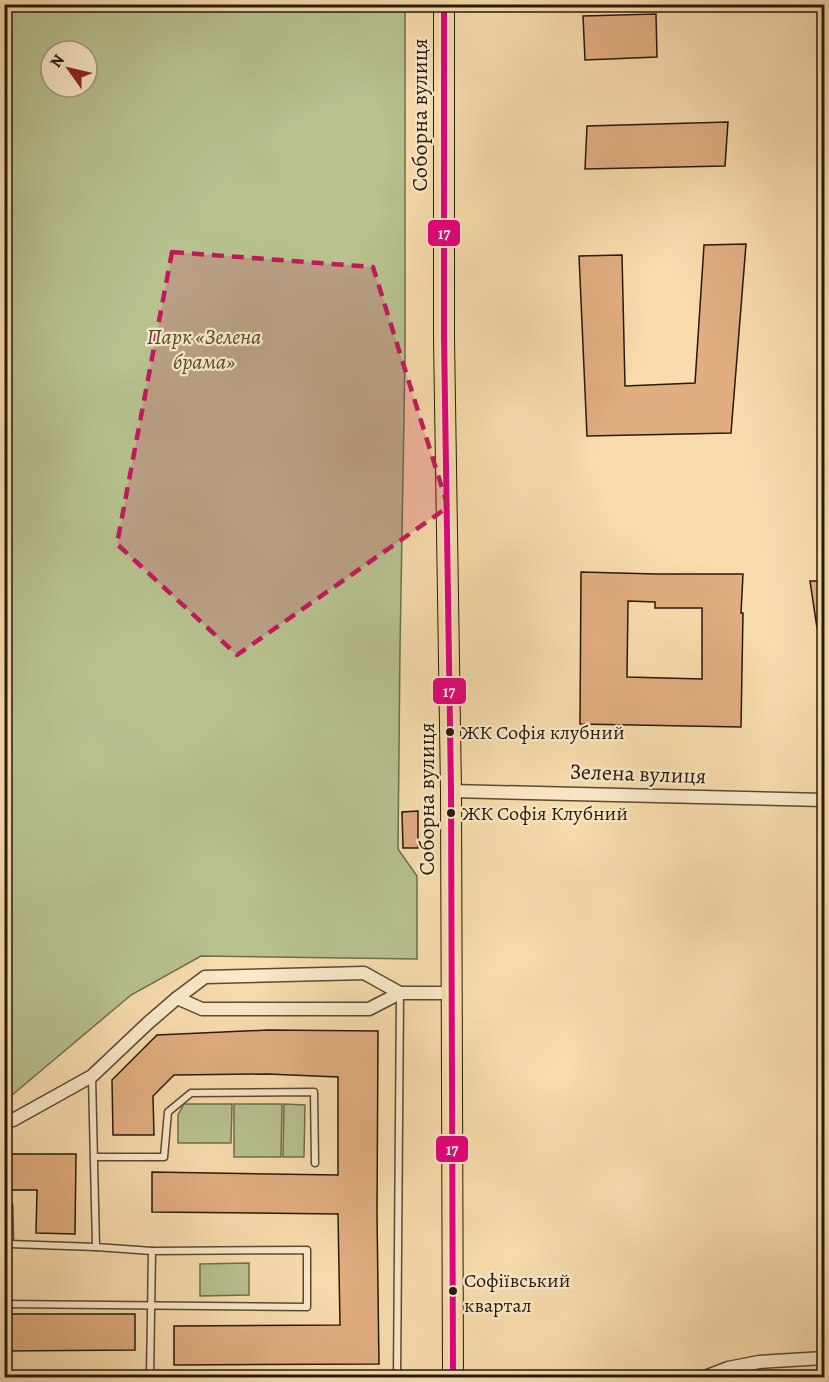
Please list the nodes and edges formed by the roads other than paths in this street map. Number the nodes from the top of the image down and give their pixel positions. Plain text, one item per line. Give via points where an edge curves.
1 (444, 4) edge
2 (451, 791) junction
3 (825, 800) edge
4 (400, 993) junction
5 (452, 993) junction
6 (177, 998) junction
7 (92, 1076) junction
8 (4, 1120) edge
9 (94, 1157) junction
10 (315, 1163) dead end
11 (4, 1205) edge
12 (96, 1246) junction
13 (152, 1251) junction
14 (4, 1304) edge
15 (151, 1306) junction
16 (825, 1358) edge
17 (150, 1377) edge
18 (398, 1377) edge
19 (453, 1377) edge
20 (702, 1377) edge

1 - 2 main road, Соборна вулиця
2 - 3 street, Зелена вулиця
2 - 5 main road, Соборна вулиця
4 - 5 street
4 - 6 street via 369,1009 202,1009
4 - 6 street via 364,973 205,977
4 - 18 lane
5 - 19 main road, Соборна вулиця
6 - 7 street
7 - 8 street via 13,1120
7 - 9 lane
9 - 10 lane via 164,1157 168,1112 191,1093 314,1092
9 - 12 lane
11 - 12 lane via 9,1205 10,1244
12 - 13 lane
13 - 15 lane
13 - 15 lane via 307,1250 307,1307
14 - 15 lane
15 - 17 lane
16 - 20 street via 759,1362

